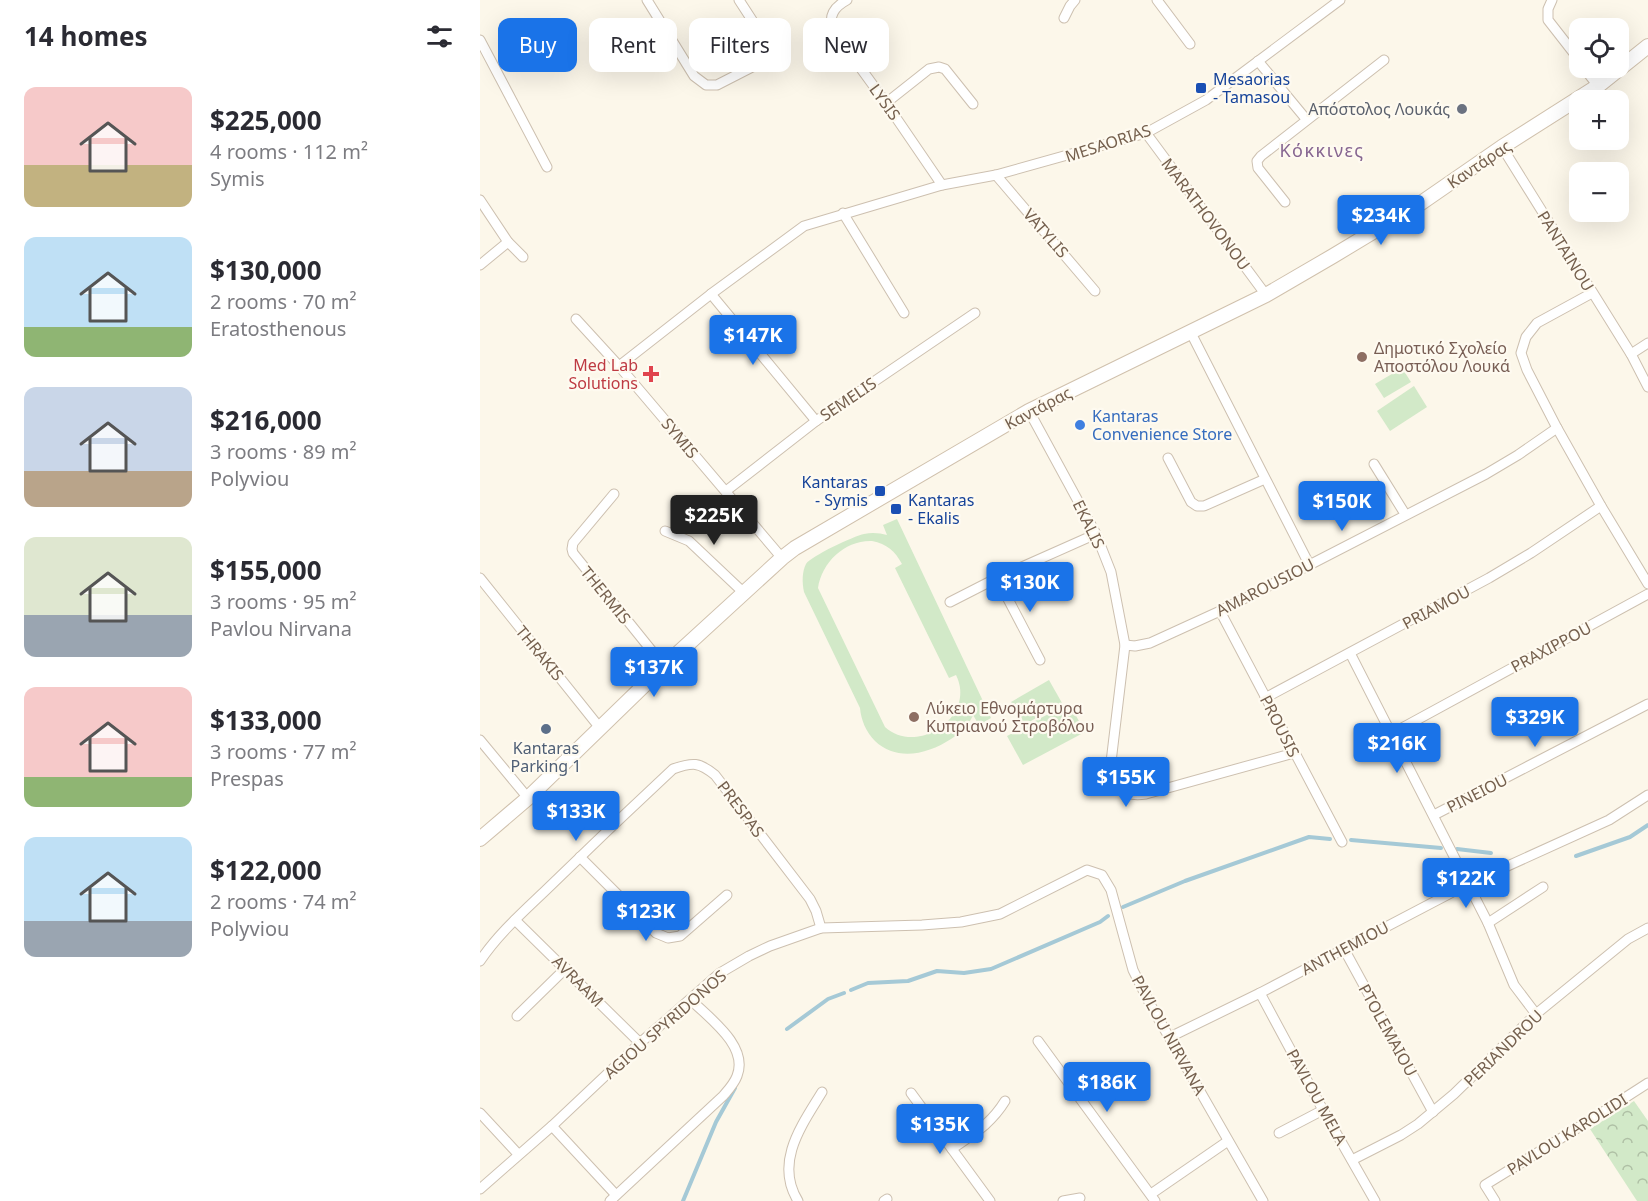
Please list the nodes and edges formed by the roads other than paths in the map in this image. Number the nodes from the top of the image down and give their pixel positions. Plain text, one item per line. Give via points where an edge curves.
1 (647, 0) edge
2 (739, 0) edge
3 (847, 0) edge
4 (1075, 0) edge
5 (1157, 0) edge
6 (1340, 0) edge
7 (1552, 0) edge
8 (832, 4) edge
9 (1064, 18) dead end
10 (480, 40) edge
11 (1190, 44) dead end
12 (1648, 46) edge
13 (1569, 47) edge
14 (1384, 60) dead end
15 (1258, 61) junction
16 (1592, 78) edge
17 (1598, 86) junction
18 (886, 103) junction
19 (973, 104) dead end
20 (1306, 119) junction
21 (1146, 133) junction
22 (1502, 147) junction
23 (547, 167) dead end
24 (996, 176) junction
25 (942, 185) junction
26 (480, 200) edge
27 (1285, 202) dead end
28 (843, 213) junction
29 (508, 242) junction
30 (523, 257) dead end
31 (480, 265) edge
32 (1095, 291) dead end
33 (1592, 293) junction
34 (711, 294) junction
35 (1266, 296) junction
36 (904, 313) dead end
37 (975, 313) dead end
38 (576, 319) dead end
39 (1191, 333) junction
40 (1648, 343) edge
41 (1631, 354) junction
42 (619, 366) junction
43 (1648, 387) edge
44 (1029, 411) junction
45 (816, 421) junction
46 (1557, 428) junction
47 (1168, 458) dead end
48 (1374, 464) dead end
49 (1266, 479) junction
50 (726, 491) junction
51 (614, 494) dead end
52 (1601, 506) junction
53 (1405, 514) junction
54 (665, 531) dead end
55 (1096, 534) junction
56 (782, 558) junction
57 (1309, 564) junction
58 (480, 578) edge
59 (997, 578) junction
60 (1648, 584) edge
61 (744, 593) junction
62 (1648, 594) edge
63 (950, 602) dead end
64 (1220, 611) junction
65 (1125, 645) junction
66 (1350, 653) junction
67 (1040, 660) dead end
68 (664, 666) junction
69 (1265, 698) junction
70 (1648, 704) edge
71 (600, 728) junction
72 (1391, 734) junction
73 (480, 740) edge
74 (1294, 753) junction
75 (1648, 795) edge
76 (528, 798) junction
77 (1434, 815) junction
78 (480, 839) edge
79 (1342, 842) dead end
80 (580, 857) junction
81 (1087, 870) joint
82 (1468, 884) junction
83 (1543, 887) dead end
84 (727, 895) dead end
85 (515, 920) junction
86 (1488, 922) junction
87 (1648, 927) edge
88 (821, 928) junction
89 (1344, 949) junction
90 (480, 961) edge
91 (566, 968) junction
92 (1260, 993) junction
93 (691, 1000) junction
94 (1536, 1014) junction
95 (517, 1016) dead end
96 (1170, 1037) junction
97 (1038, 1041) dead end
98 (640, 1043) junction
99 (1648, 1083) edge
100 (822, 1092) dead end
101 (911, 1093) dead end
102 (1005, 1101) dead end
103 (1323, 1110) junction
104 (1433, 1112) junction
105 (480, 1113) edge
106 (552, 1126) junction
107 (1279, 1133) dead end
108 (1228, 1141) junction
109 (952, 1149) junction
110 (518, 1154) junction
111 (1352, 1160) junction
112 (480, 1189) edge
113 (613, 1198) edge
114 (1080, 1198) dead end
115 (1153, 1198) edge
116 (798, 1201) edge
117 (990, 1201) edge
118 (1063, 1201) edge
119 (1263, 1201) edge
120 (1375, 1201) edge
121 (1495, 1201) edge

1 - 2 street via 694,76 706,85 717,85 758,64 767,53 763,37
3 - 8 street
4 - 9 street
5 - 11 street
6 - 15 street, MESAORIAS
7 - 13 street via 1548,20
8 - 18 street, LYSIS via 833,30
10 - 23 street
12 - 17 street, Καντάρας
14 - 20 street
15 - 20 street
15 - 21 street, MESAORIAS via 1206,100
16 - 17 street
17 - 22 street, Καντάρας
18 - 19 street via 929,69 939,66
18 - 25 street, LYSIS
20 - 27 street via 1257,161 1258,168
21 - 24 street, MESAORIAS
21 - 35 street, MARATHOVONOU
22 - 33 street, PANTAINOU
22 - 35 street, Καντάρας via 1421,203
24 - 25 street, MESAORIAS
24 - 32 street, VATYLIS
25 - 28 street, MESAORIAS
26 - 29 street
28 - 34 street, MESAORIAS via 804,226
28 - 36 street
29 - 30 street
29 - 31 street
33 - 41 street, PANTAINOU
33 - 46 street via 1537,323 1522,345 1523,361
34 - 42 street, MESAORIAS
34 - 45 street
35 - 39 street, Καντάρας
37 - 45 street, SEMELIS
38 - 42 street, SYMIS
39 - 44 street, Καντάρας
39 - 49 street
40 - 41 street
41 - 43 street, PANTAINOU
42 - 50 street, SYMIS
44 - 55 street, EKALIS
44 - 56 street, Καντάρας
45 - 50 street, SEMELIS
46 - 52 street
46 - 53 street, AMAROUSIOU via 1486,474
47 - 49 street via 1191,502 1197,506
48 - 53 street
49 - 57 street
50 - 56 street, SYMIS
51 - 68 street, THERMIS via 573,543 573,553
52 - 60 street
52 - 66 street, PRIAMOU via 1489,578
53 - 57 street, AMAROUSIOU
54 - 61 street via 689,541
55 - 59 street
55 - 65 street, EKALIS via 1111,572
56 - 61 street, Καντάρας
57 - 64 street, AMAROUSIOU
58 - 71 street, THRAKIS
59 - 63 street
59 - 67 street
61 - 68 street, Καντάρας
62 - 72 street, PRAXIPPOU
64 - 65 street, AMAROUSIOU via 1150,643
64 - 69 street, PROUSIS
65 - 74 street via 1111,762 1115,782 1124,792 1134,796 1146,794
66 - 69 street, PRIAMOU
66 - 72 street
68 - 71 street, Καντάρας
69 - 74 street, PROUSIS
70 - 77 street, PINEIOU
71 - 76 street, Καντάρας
72 - 77 street
73 - 76 street
74 - 79 street, PROUSIS
75 - 82 street, ANTHEMIOU via 1609,820
76 - 78 street, Καντάρας
77 - 82 street
80 - 84 street via 656,933 668,938 680,936
80 - 85 street, PRESPAS
80 - 88 street, PRESPAS via 673,769 700,765 715,775 810,899
81 - 88 street, AGIOU SPYRIDONOS via 1000,914 961,922
81 - 96 street, PAVLOU NIRVANA via 1102,875 1111,890 1133,970
82 - 86 street
82 - 89 street, ANTHEMIOU
83 - 86 street
85 - 90 street, PRESPAS
85 - 91 street, AVRAAM
86 - 94 street via 1514,985
87 - 94 street, PERIANDROU
88 - 93 street, AGIOU SPYRIDONOS via 749,956 720,973
89 - 92 street, ANTHEMIOU
89 - 104 street, PTOLEMAIOU
91 - 95 street
91 - 98 street, AVRAAM
92 - 96 street, ANTHEMIOU
92 - 103 street, PAVLOU MELA
93 - 98 street, AGIOU SPYRIDONOS
93 - 113 street via 727,1035 737,1051 738,1075 723,1095
94 - 104 street, PERIANDROU
96 - 108 street, PAVLOU NIRVANA
97 - 115 street
98 - 106 street, AGIOU SPYRIDONOS
99 - 121 street, PAVLOU KAROLIDI via 1485,1185
100 - 116 street via 797,1134 790,1156 788,1175
101 - 109 street
102 - 109 street via 988,1124
103 - 107 street
103 - 111 street, PAVLOU MELA
104 - 111 street, PERIANDROU via 1401,1136
105 - 110 street
106 - 110 street, AGIOU SPYRIDONOS
106 - 113 street
108 - 115 street
108 - 119 street, PAVLOU NIRVANA
109 - 117 street
110 - 112 street, AGIOU SPYRIDONOS
111 - 120 street, PAVLOU MELA
114 - 118 street

